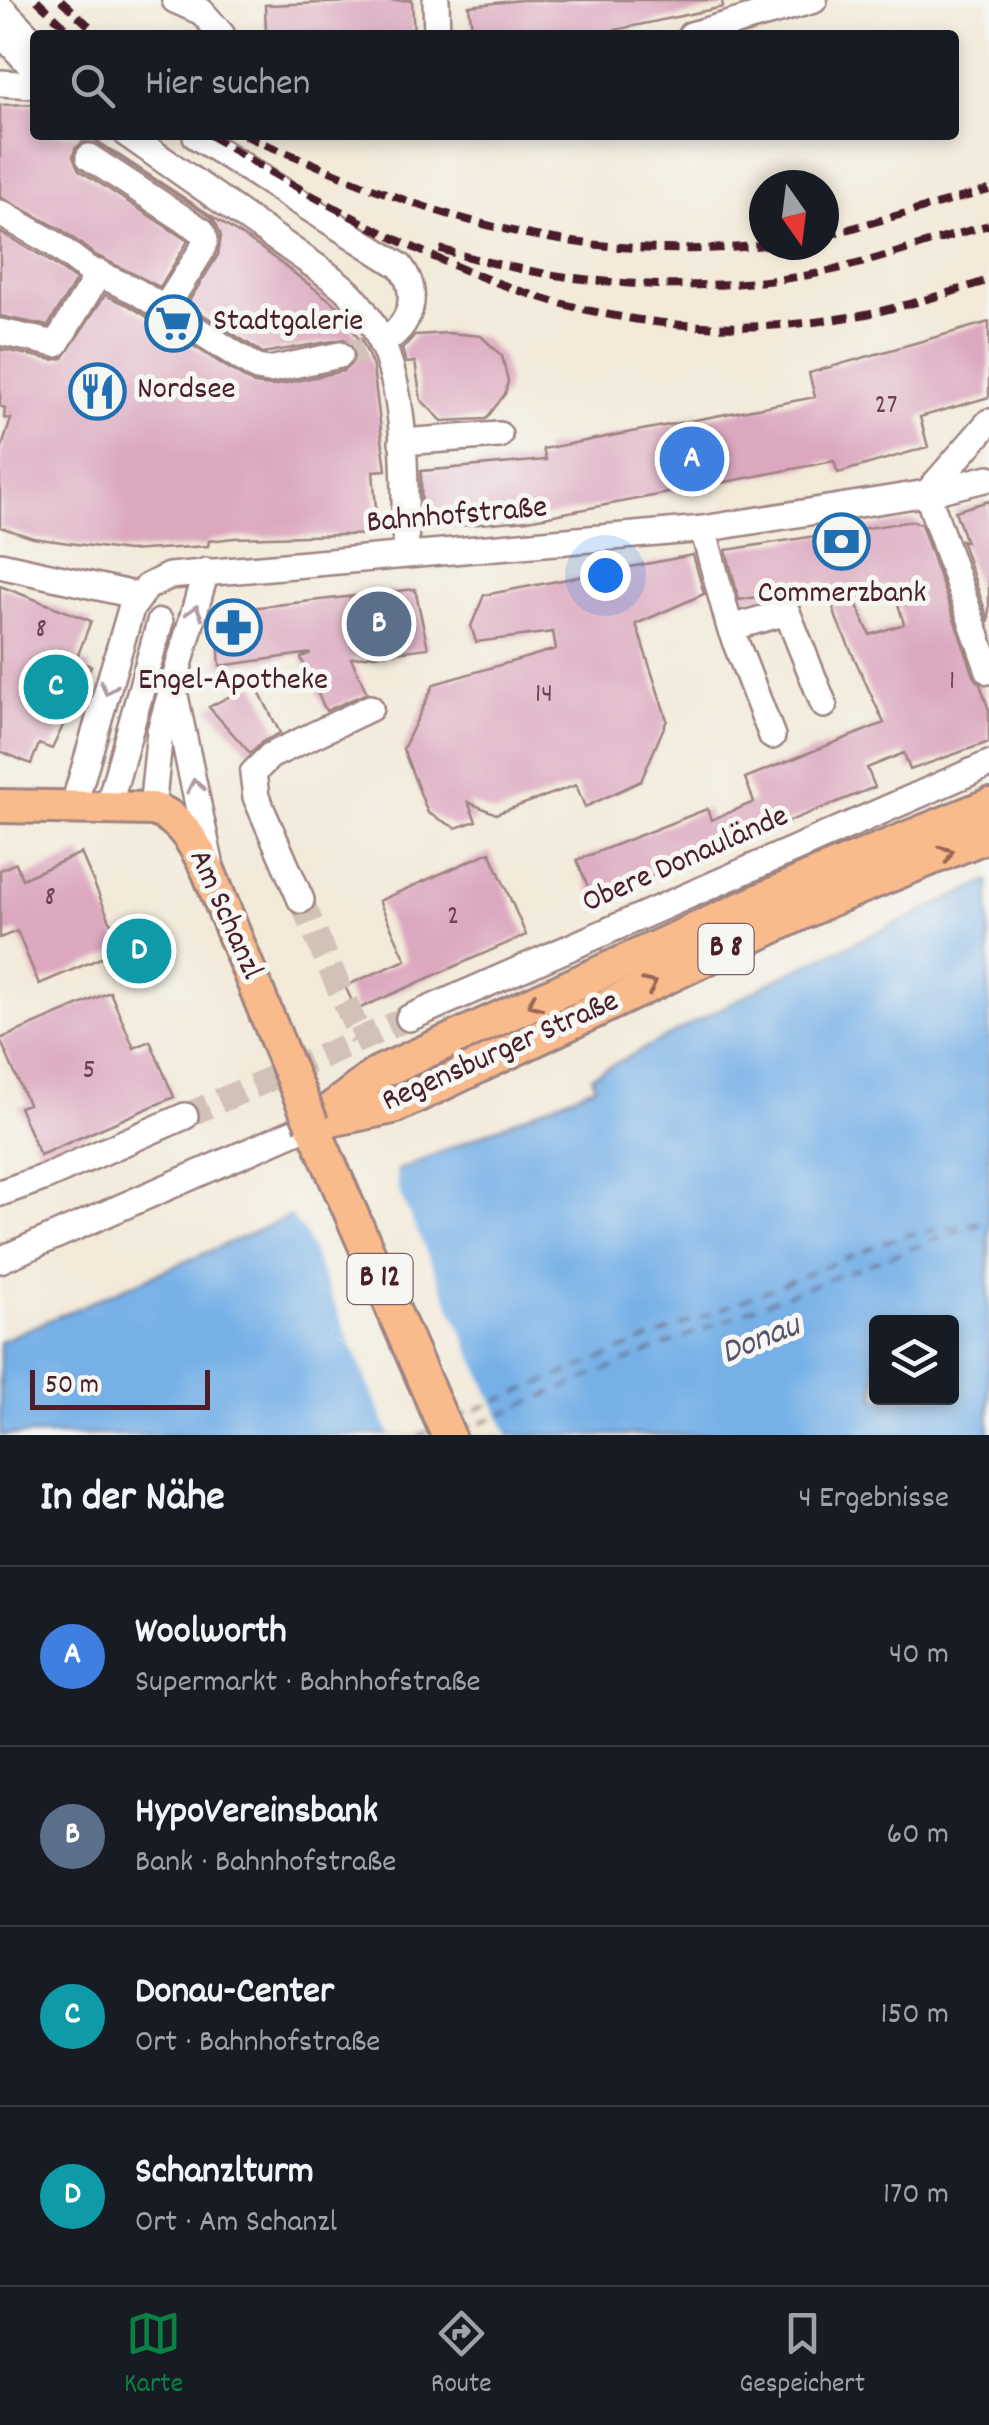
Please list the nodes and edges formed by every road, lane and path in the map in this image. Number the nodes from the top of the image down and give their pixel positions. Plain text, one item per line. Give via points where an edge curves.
1 (175, 0) edge
2 (436, 0) edge
3 (814, 0) edge
4 (780, 5) edge
5 (0, 6) edge
6 (218, 30) edge
7 (437, 30) edge
8 (706, 30) edge
9 (0, 32) edge
10 (30, 38) edge
11 (30, 65) edge
12 (0, 83) edge
13 (30, 85) edge
14 (135, 140) edge
15 (202, 140) edge
16 (89, 157) dead end
17 (0, 213) edge
18 (99, 273) junction
19 (164, 310) junction
20 (0, 332) edge
21 (381, 344) junction
22 (340, 355) tunnel mouth
23 (989, 422) edge
24 (498, 435) dead end
25 (402, 442) junction
26 (989, 478) edge
27 (927, 493) junction
28 (703, 529) junction
29 (406, 554) junction
30 (0, 564) edge
31 (206, 572) junction
32 (139, 596) junction
33 (160, 622) dead end
34 (730, 628) junction
35 (989, 670) edge
36 (173, 686) junction
37 (824, 705) dead end
38 (370, 708) dead end
39 (772, 736) dead end
40 (989, 764) edge
41 (0, 806) edge
42 (989, 806) edge
43 (73, 808) junction
44 (108, 808) junction
45 (152, 809) junction
46 (989, 836) edge
47 (215, 886) junction
48 (300, 900) tunnel mouth
49 (410, 1018) tunnel mouth
50 (185, 1116) tunnel mouth
51 (312, 1124) junction
52 (0, 1193) edge
53 (0, 1260) edge
54 (448, 1435) edge

1 - 6 street via 202,12
2 - 7 street
3 - 4 street
4 - 8 street
5 - 10 street
9 - 11 street
12 - 13 street
14 - 21 street via 352,295
15 - 21 street via 400,266 411,287 409,312 400,330
16 - 19 street via 206,240
17 - 18 street
18 - 19 street
18 - 20 street via 56,344
19 - 22 street via 262,370
21 - 25 street
23 - 27 street
24 - 25 street
25 - 29 street
26 - 27 street, Bahnhofstraße
27 - 28 street, Bahnhofstraße
27 - 35 street
28 - 29 street, Bahnhofstraße
28 - 34 street
29 - 31 street, Bahnhofstraße
30 - 32 street
31 - 32 street, Bahnhofstraße via 169,576
36 -> 31 street
32 -> 43 street via 130,608
33 - 44 street
34 - 37 street via 788,612
34 - 39 street
36 - 45 street via 157,748
47 -> 36 street
38 - 48 street via 270,756 253,773 256,797
40 - 49 street, Obere Donaulände
41 - 43 main road
42 -> 51 main road, Regensburger Straße / B 8 via 814,876 378,1073
43 - 44 main road
44 - 45 main road
45 - 47 main road, Am Schanzl via 184,830
51 -> 46 main road, Regensburger Straße / B 8 via 393,1107 827,902
47 - 51 main road, Am Schanzl, bridge
50 - 52 street
51 - 53 street
51 - 54 main road, B 12

